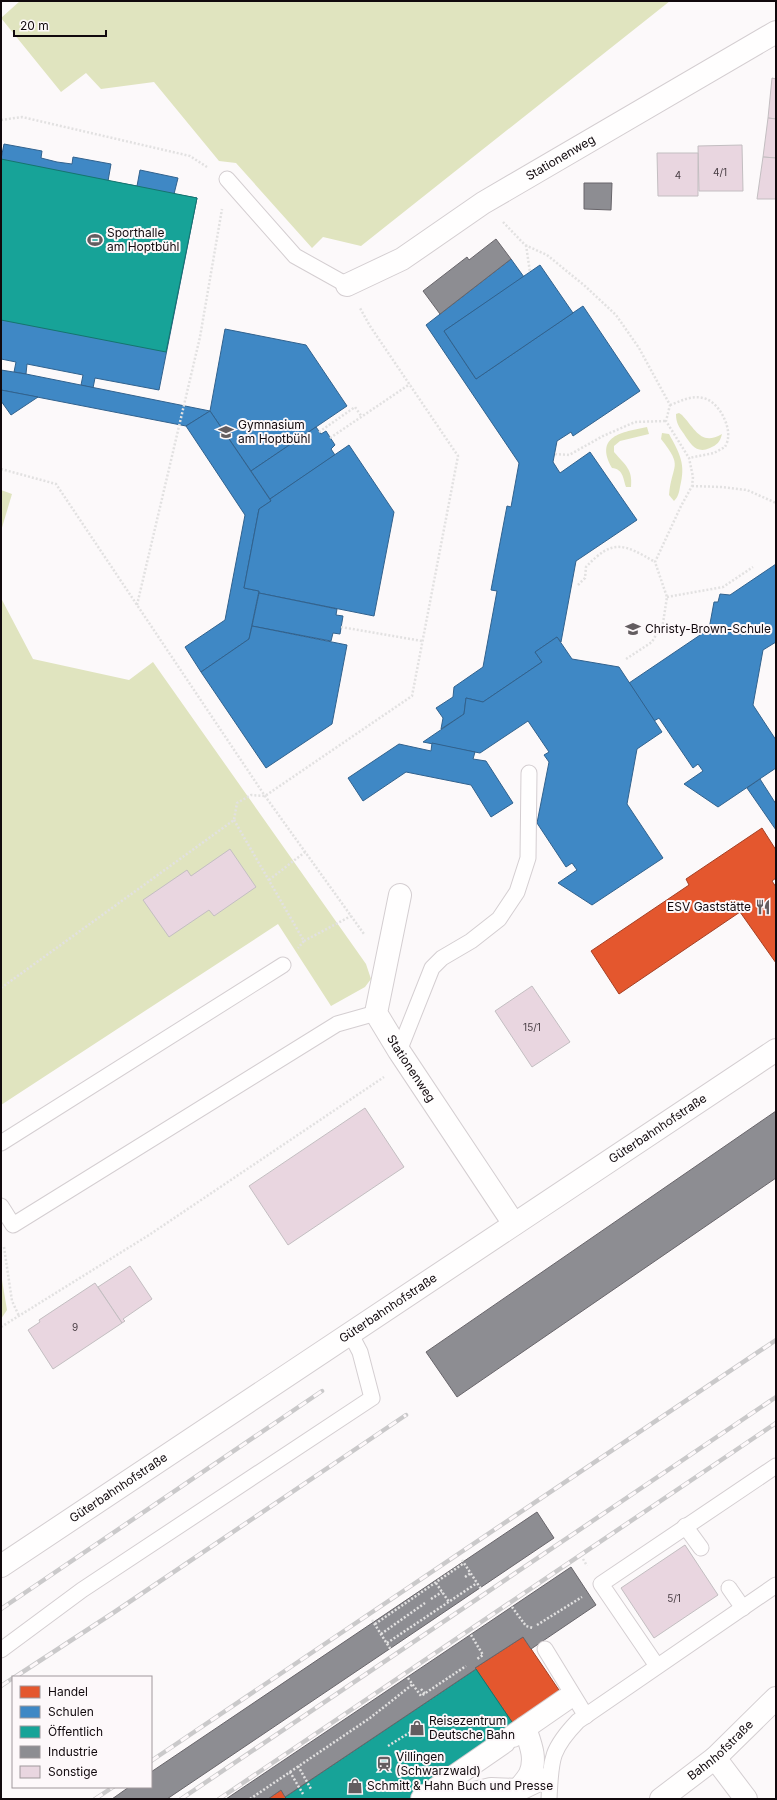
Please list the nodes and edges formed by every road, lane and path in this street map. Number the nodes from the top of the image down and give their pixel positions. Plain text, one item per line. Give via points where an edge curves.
1 (776, 32) edge
2 (1, 120) edge
3 (227, 180) junction
4 (530, 272) dead end
5 (347, 285) junction
6 (410, 384) junction
7 (670, 406) junction
8 (362, 417) junction
9 (666, 421) junction
10 (319, 432) dead end
11 (330, 438) dead end
12 (555, 454) dead end
13 (689, 458) junction
14 (1, 469) edge
15 (692, 486) junction
16 (776, 503) edge
17 (655, 562) junction
18 (753, 567) dead end
19 (578, 585) dead end
20 (667, 597) junction
21 (137, 605) junction
22 (341, 627) dead end
23 (422, 641) junction
24 (626, 659) dead end
25 (529, 773) dead end
26 (265, 796) junction
27 (234, 820) junction
28 (305, 852) junction
29 (269, 880) junction
30 (400, 895) dead end
31 (351, 916) junction
32 (304, 941) junction
33 (283, 965) joint
34 (387, 966) junction
35 (1, 988) edge
36 (376, 1013) junction
37 (776, 1050) edge
38 (403, 1057) junction
39 (1, 1143) edge
40 (1, 1206) edge
41 (514, 1224) junction
42 (13, 1225) junction
43 (19, 1316) junction
44 (1, 1327) edge
45 (350, 1333) junction
46 (776, 1466) edge
47 (686, 1526) junction
48 (701, 1548) dead end
49 (462, 1560) dead end
50 (464, 1563) junction
51 (1, 1566) edge
52 (471, 1573) junction
53 (465, 1577) dead end
54 (436, 1583) junction
55 (478, 1583) junction
56 (601, 1584) junction
57 (776, 1585) edge
58 (729, 1588) dead end
59 (481, 1589) dead end
60 (442, 1592) junction
61 (431, 1599) dead end
62 (449, 1602) junction
63 (425, 1603) dead end
64 (512, 1607) dead end
65 (743, 1608) junction
66 (372, 1620) dead end
67 (374, 1624) junction
68 (381, 1634) junction
69 (471, 1635) dead end
70 (387, 1643) junction
71 (545, 1649) dead end
72 (1, 1650) edge
73 (391, 1650) dead end
74 (477, 1659) dead end
75 (466, 1666) dead end
76 (657, 1666) junction
77 (408, 1678) dead end
78 (413, 1684) junction
79 (421, 1689) dead end
80 (425, 1694) junction
81 (776, 1698) edge
82 (564, 1700) dead end
83 (586, 1716) junction
84 (416, 1728) dead end
85 (513, 1736) junction
86 (388, 1746) dead end
87 (716, 1758) junction
88 (298, 1766) junction
89 (290, 1772) junction
90 (541, 1779) dead end
91 (311, 1788) dead end
92 (304, 1794) dead end
93 (515, 1794) edge
94 (421, 1797) edge
95 (250, 1799) edge
96 (549, 1799) edge
97 (661, 1799) edge
98 (746, 1799) edge

1 - 5 street, Stationenweg via 483,203 402,259
2 - 3 path via 22,117 190,156
3 - 5 lane via 295,256
3 - 21 path via 200,337
4 - 7 path via 526,245 547,255 616,315 639,348
5 - 6 path via 370,326
6 - 8 path
6 - 23 path via 458,456
7 - 9 path
7 - 13 path via 691,397 705,398 718,407 727,426 728,438 725,447 714,453
8 - 10 path via 355,407
8 - 11 path
9 - 12 path via 635,422 568,455
9 - 13 path
13 - 15 path
14 - 21 path via 56,484
15 - 16 path via 747,490
15 - 17 path
17 - 19 path via 630,548 618,546 605,550 586,567 585,578
17 - 20 path
18 - 20 path via 723,587
20 - 24 path via 663,623 652,642
21 - 26 path
22 - 23 path
23 - 26 path via 412,696
25 - 38 lane via 528,858 518,892 499,919 471,941 442,958 432,968
26 - 27 path via 251,795 237,803
26 - 28 path
27 - 29 path
27 - 35 path
28 - 29 path
28 - 31 path
29 - 32 path
30 - 34 street
31 - 32 path
31 - 34 path
32 - 33 path
33 - 39 lane
34 - 36 street
36 - 38 street, Stationenweg
36 - 42 lane via 337,1024
37 - 41 street, Güterbahnhofstraße
38 - 41 street, Stationenweg
38 - 43 path via 149,1235
40 - 42 lane
41 - 45 street, Güterbahnhofstraße
42 - 43 path via 3,1249 12,1301
43 - 44 path
45 - 51 street, Güterbahnhofstraße
45 - 72 lane via 360,1352 372,1398 82,1590
46 - 47 lane
47 - 48 lane
47 - 56 lane
49 - 50 path
50 - 52 path
50 - 54 path
52 - 53 path
52 - 55 path
54 - 60 path
54 - 67 path
55 - 59 path
55 - 62 path
56 - 64 path via 532,1629 526,1626
56 - 76 lane
57 - 65 lane
58 - 65 lane
60 - 61 path
60 - 62 path
62 - 70 path
63 - 68 path
65 - 76 lane
66 - 67 path
67 - 68 path
68 - 70 path
69 - 74 path via 483,1655
70 - 73 path
71 - 83 lane
75 - 80 path
76 - 83 lane
77 - 78 path
78 - 80 path via 421,1696
78 - 88 path via 370,1718
79 - 80 path
81 - 87 street, Bahnhofstraße
82 - 85 street
83 - 96 lane via 562,1738 553,1755
84 - 86 path
85 - 93 street via 532,1750 533,1763 530,1774
85 - 94 street
87 - 97 street, Bahnhofstraße
87 - 98 street
88 - 89 path
88 - 91 path
89 - 92 path
89 - 95 path
90 - 93 street
93 - 94 street via 491,1789 462,1796

